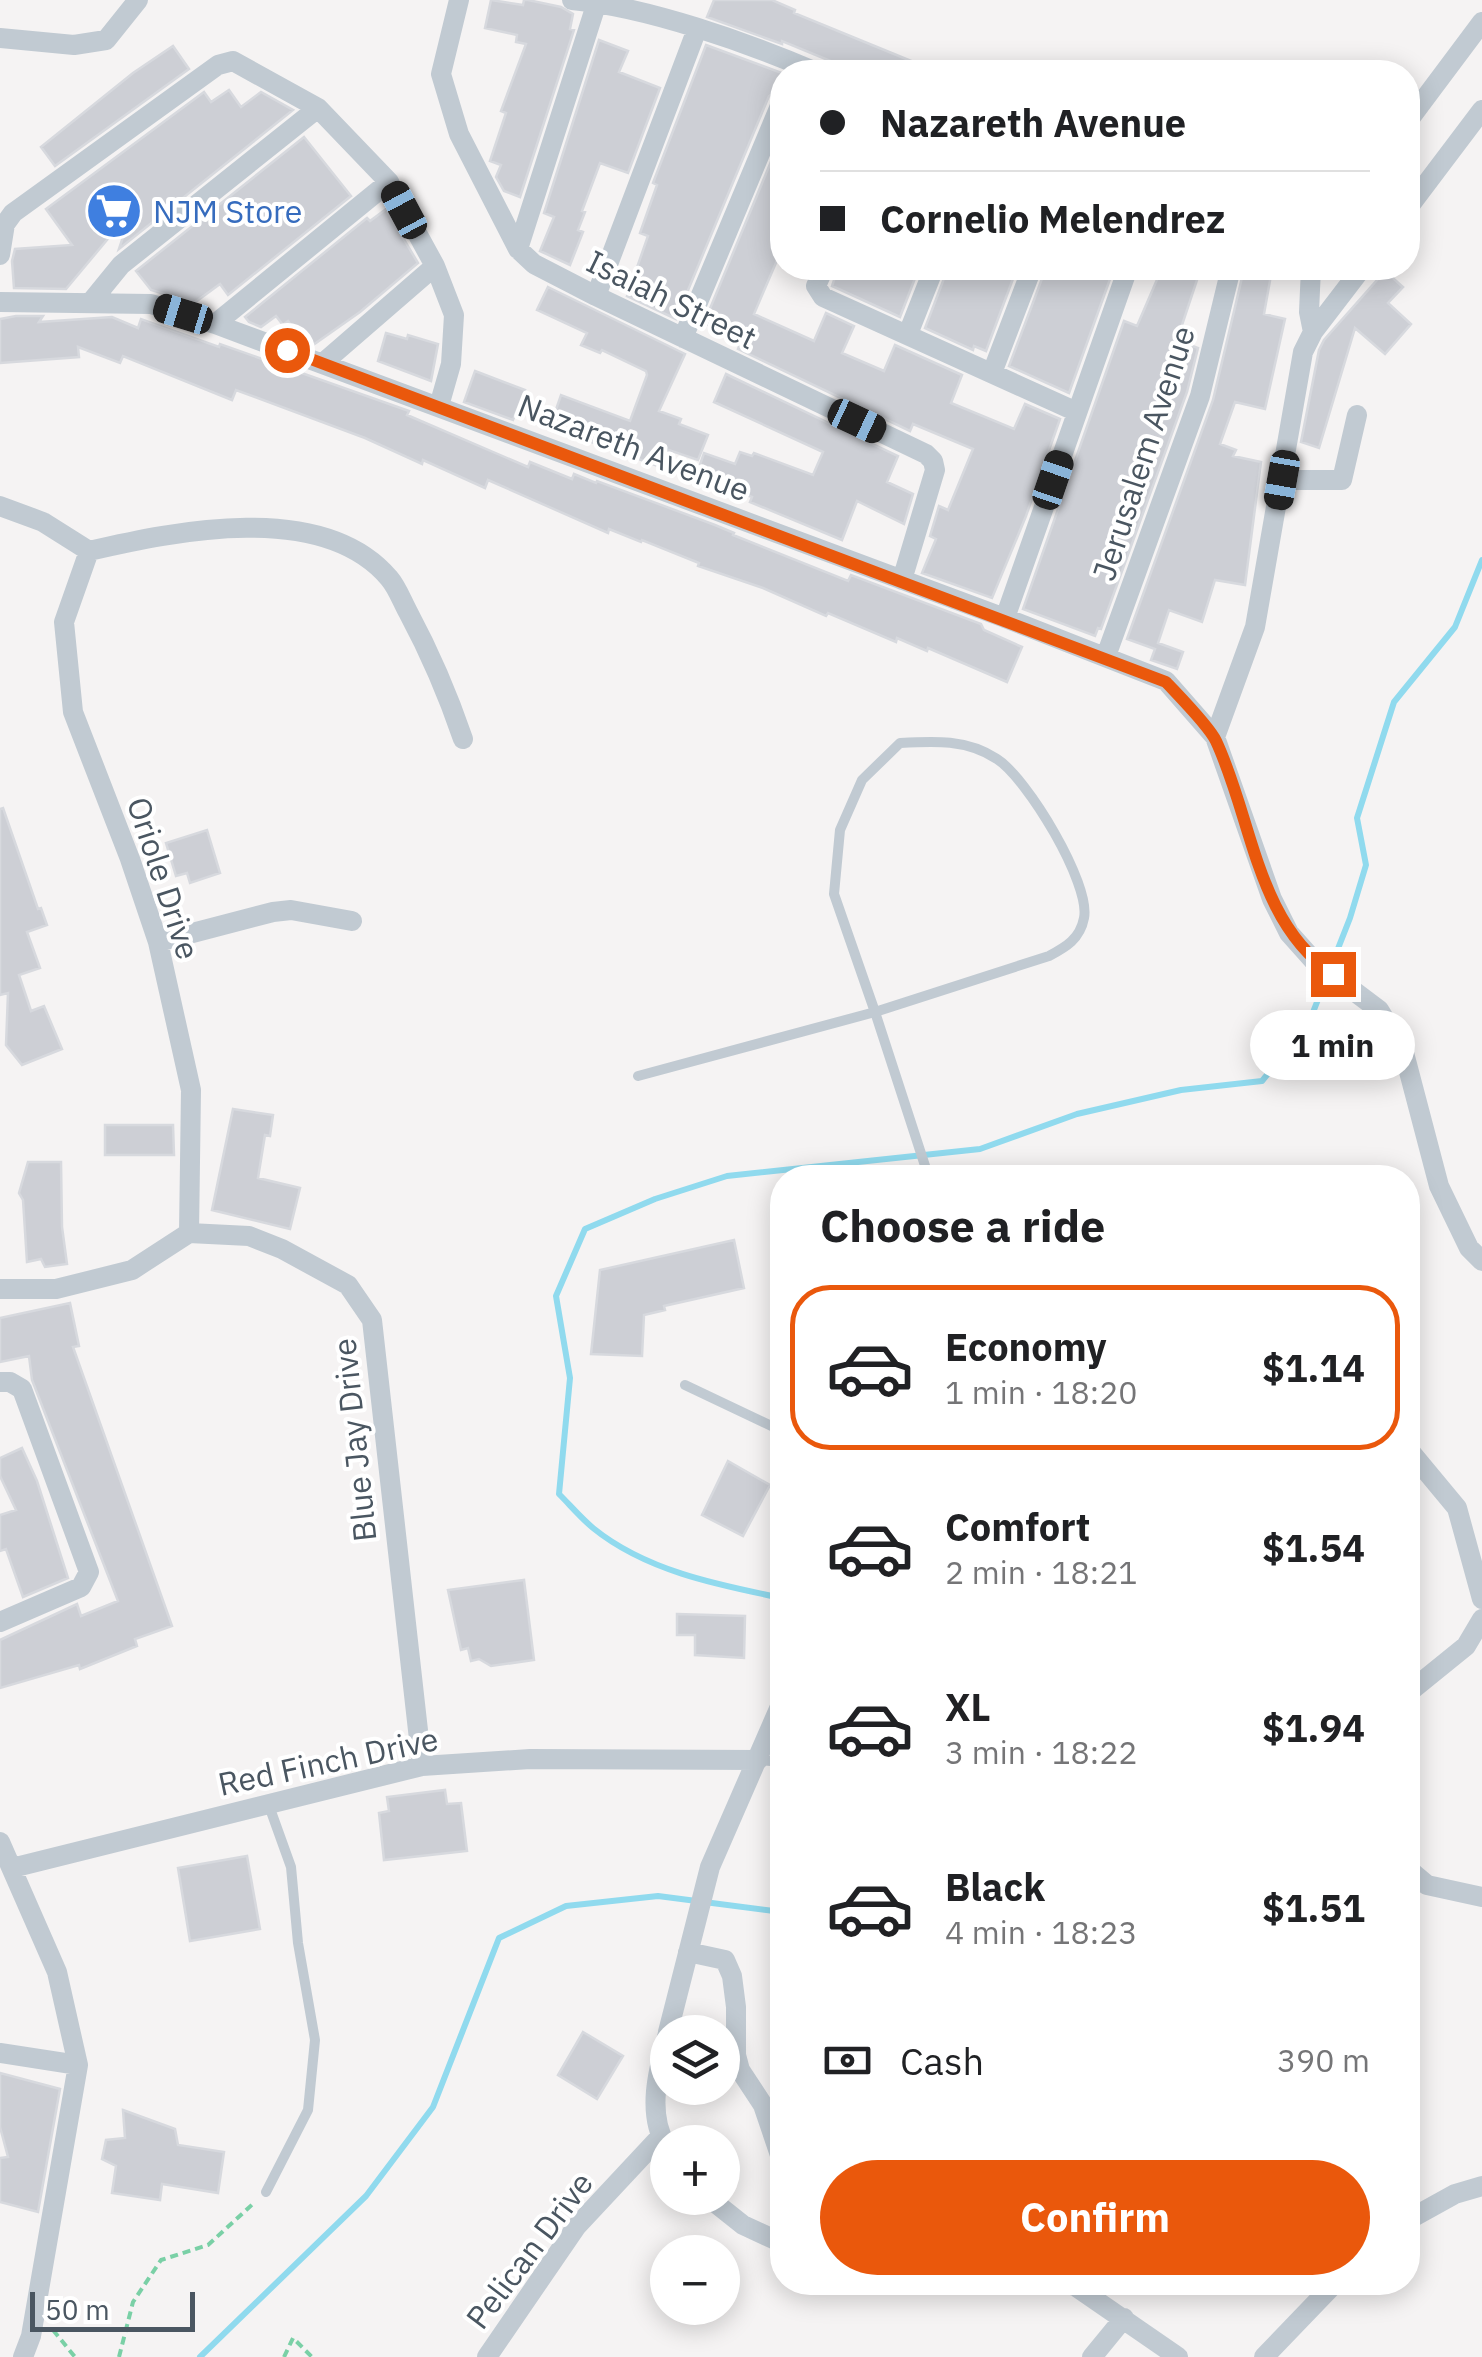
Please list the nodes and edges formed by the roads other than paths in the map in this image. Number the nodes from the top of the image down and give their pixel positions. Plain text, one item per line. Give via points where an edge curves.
1 (138, 0) edge
2 (459, 0) edge
3 (572, 0) edge
4 (596, 2) junction
5 (1482, 22) edge
6 (697, 30) junction
7 (0, 38) edge
8 (776, 60) edge
9 (1420, 105) edge
10 (318, 108) junction
11 (1482, 110) edge
12 (770, 130) edge
13 (390, 182) junction
14 (1420, 192) edge
15 (518, 249) junction
16 (0, 255) edge
17 (435, 266) junction
18 (819, 280) edge
19 (929, 280) edge
20 (1027, 280) edge
21 (1124, 280) edge
22 (1228, 280) edge
23 (1310, 280) edge
24 (1353, 280) edge
25 (596, 296) junction
26 (0, 302) edge
27 (90, 303) junction
28 (215, 324) junction
29 (1314, 332) junction
30 (908, 334) junction
31 (684, 338) junction
32 (323, 362) junction
33 (992, 372) junction
34 (439, 406) junction
35 (1077, 412) junction
36 (1358, 415) dead end
37 (1282, 480) junction
38 (0, 506) edge
39 (88, 551) junction
40 (902, 580) junction
41 (1005, 618) junction
42 (1106, 656) junction
43 (1215, 737) junction
44 (463, 739) dead end
45 (352, 921) dead end
46 (158, 942) junction
47 (875, 1012) junction
48 (638, 1076) dead end
49 (926, 1165) edge
50 (188, 1232) junction
51 (1482, 1261) edge
52 (0, 1289) edge
53 (0, 1382) edge
54 (685, 1385) dead end
55 (770, 1425) edge
56 (1420, 1464) edge
57 (1482, 1599) edge
58 (1482, 1619) edge
59 (0, 1622) edge
60 (1420, 1682) edge
61 (770, 1731) edge
62 (758, 1760) junction
63 (770, 1761) edge
64 (422, 1766) junction
65 (268, 1802) junction
66 (0, 1842) edge
67 (12, 1868) junction
68 (1420, 1879) edge
69 (1482, 1897) edge
70 (690, 1946) junction
71 (673, 2015) edge
72 (0, 2053) edge
73 (78, 2064) junction
74 (770, 2122) edge
75 (650, 2155) edge
76 (1482, 2186) edge
77 (266, 2192) road end
78 (1420, 2214) edge
79 (731, 2215) edge
80 (770, 2237) edge
81 (1089, 2295) edge
82 (1324, 2295) edge
83 (1124, 2318) junction
84 (23, 2357) edge
85 (488, 2357) edge
86 (1092, 2357) edge
87 (1178, 2357) edge
88 (1264, 2357) edge

1 - 7 street via 106,40 74,45
2 - 15 street, Isaiah Street via 441,74 459,134
3 - 4 street
4 - 6 street
4 - 15 street
5 - 9 street
6 - 8 street
6 - 25 street
10 - 13 street
10 - 16 street via 233,61 218,64 12,213
10 - 27 street via 121,265
11 - 14 street
12 - 31 street
13 - 17 street
13 - 28 street
15 - 25 street, Isaiah Street
17 - 32 street
17 - 34 street via 454,315 451,364
18 - 30 street via 818,293
19 - 30 street
20 - 33 street
21 - 35 street
22 - 42 street, Jerusalem Avenue via 1200,396
23 - 29 street
24 - 29 street
25 - 31 street, Isaiah Street
26 - 27 street, Nazareth Avenue
27 - 28 street, Nazareth Avenue via 151,304
28 - 32 street, Nazareth Avenue
29 - 37 street via 1303,352
30 - 33 street
31 - 40 street, Isaiah Street via 934,461
32 - 34 street, Nazareth Avenue
33 - 35 street
34 - 40 street, Nazareth Avenue
35 - 41 street
36 - 37 street via 1342,480
37 - 43 street via 1255,627
38 - 39 street via 44,522
39 - 44 street via 209,529 280,530 348,544 390,578 448,692
39 - 46 street, Oriole Drive via 64,622 73,712
40 - 41 street, Nazareth Avenue
41 - 42 street, Nazareth Avenue
42 - 43 street, Nazareth Avenue via 1166,682
43 - 51 street via 1289,934 1314,962 1379,1010 1404,1049 1440,1186 1468,1248
45 - 46 street via 272,912
46 - 50 street, Oriole Drive via 191,1090
47 - 47 lane via 834,894 840,830 862,780 900,743 949,740 998,759 1036,800 1079,882 1085,916 1074,942 1050,956
47 - 48 lane
47 - 49 lane
50 - 52 street via 132,1270 56,1289
50 - 64 street, Blue Jay Drive via 249,1236 282,1248 348,1285 372,1320
53 - 59 street via 22,1389 89,1572 81,1587
54 - 55 lane
56 - 57 street via 1456,1508
58 - 60 street via 1466,1646
61 - 62 street
62 - 63 lane, Red Finch Drive
62 - 64 street, Red Finch Drive via 530,1759
62 - 70 street via 710,1867
64 - 65 street, Red Finch Drive
65 - 67 street, Red Finch Drive
65 - 77 lane via 291,1867 315,2040 308,2110
66 - 67 street
67 - 73 street via 57,1972
68 - 69 street
70 - 71 street
70 - 74 street via 725,1960 740,2070
72 - 73 street
73 - 84 street
75 - 85 street, Pelican Drive via 576,2226
76 - 78 street
79 - 80 street
81 - 83 street
82 - 88 street
83 - 86 street
83 - 87 street

